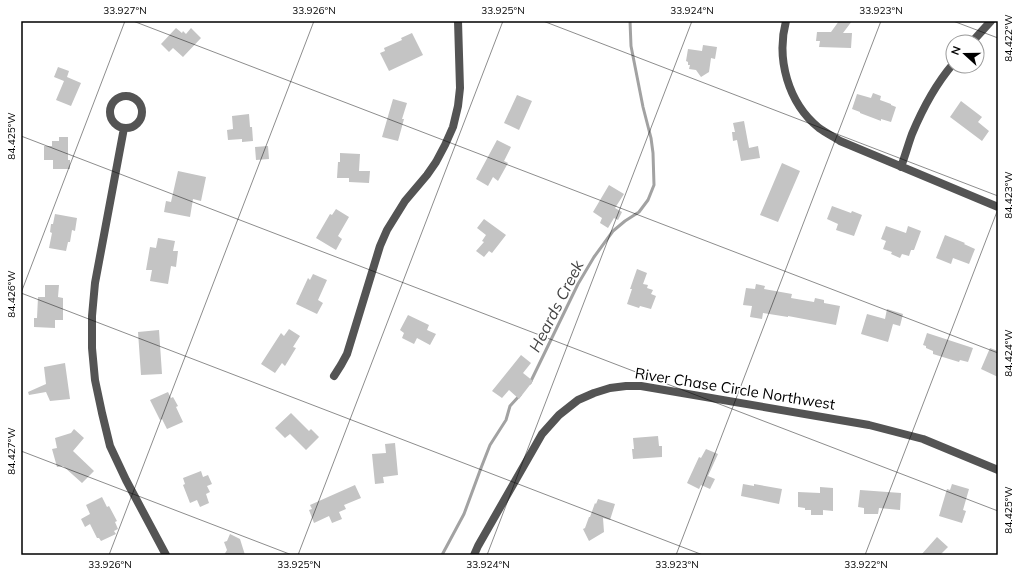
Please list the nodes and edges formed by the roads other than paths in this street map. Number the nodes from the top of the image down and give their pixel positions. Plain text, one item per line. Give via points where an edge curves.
1 (458, 21) edge
2 (786, 21) edge
3 (991, 21) edge
4 (979, 34) edge
5 (945, 74) edge
6 (124, 128) dead end
7 (901, 167) junction
8 (998, 207) edge
9 (334, 376) dead end
10 (998, 470) edge
11 (166, 555) edge
12 (474, 555) edge

1 - 9 street via 460,88 452,127 436,162 405,201 387,230 347,354
2 - 7 street via 782,48 785,74 790,89 807,116 840,141
3 - 4 street
5 - 7 street via 929,98 912,134
6 - 11 street via 92,316 95,380 110,446
7 - 8 street
10 - 12 street, River Chase Circle Northwest via 923,439 869,425 641,386 610,388 578,400 559,414 542,434

